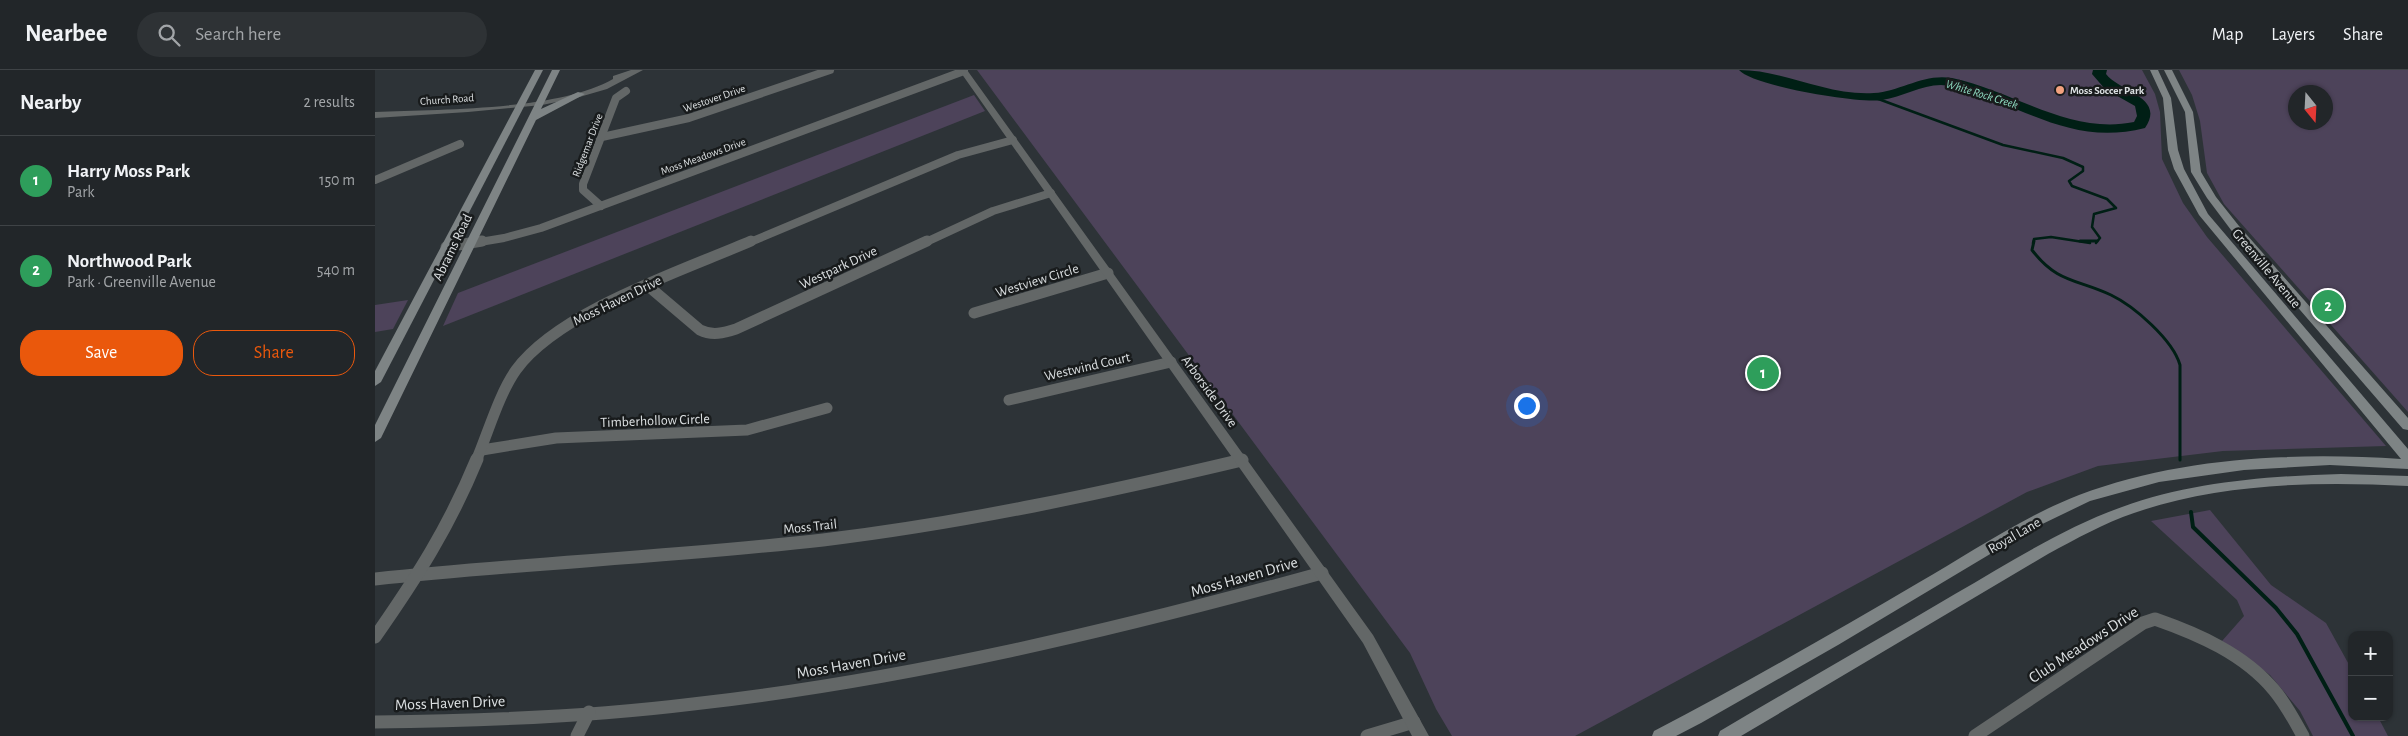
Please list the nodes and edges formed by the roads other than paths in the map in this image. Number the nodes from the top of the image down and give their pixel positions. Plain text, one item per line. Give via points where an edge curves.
1 (539, 70) edge
2 (556, 70) edge
3 (639, 70) edge
4 (830, 70) edge
5 (2154, 70) edge
6 (2168, 70) edge
7 (964, 71) edge
8 (625, 76) junction
9 (626, 91) dead end
10 (581, 94) junction
11 (540, 101) junction
12 (520, 104) junction
13 (375, 116) edge
14 (531, 120) junction
15 (602, 138) junction
16 (1013, 140) junction
17 (460, 144) dead end
18 (377, 178) edge
19 (1051, 193) junction
20 (601, 206) junction
21 (471, 243) junction
22 (446, 247) junction
23 (1108, 273) junction
24 (647, 285) junction
25 (974, 313) dead end
26 (2287, 315) junction
27 (2312, 317) junction
28 (1171, 362) junction
29 (375, 382) edge
30 (1009, 400) dead end
31 (827, 408) dead end
32 (2408, 426) edge
33 (375, 438) edge
34 (481, 450) junction
35 (2408, 458) edge
36 (1242, 460) junction
37 (2408, 464) edge
38 (2189, 473) junction
39 (2408, 481) edge
40 (2207, 492) junction
41 (1322, 573) junction
42 (419, 574) junction
43 (375, 579) edge
44 (375, 637) edge
45 (589, 712) junction
46 (375, 722) edge
47 (1413, 722) junction
48 (577, 736) edge
49 (1367, 736) edge
50 (1421, 736) edge
51 (1660, 736) edge
52 (1726, 736) edge
53 (1975, 736) edge
54 (2303, 736) edge

1 - 12 main road, Abrams Road
2 - 11 main road, Abrams Road
3 - 8 street
4 - 15 street, Westover Drive via 677,122
5 - 26 main road, Greenville Avenue via 2167,98 2173,150 2179,169 2208,220
6 - 27 main road, Greenville Avenue via 2189,112 2197,172 2212,198
7 - 16 street, Arborside Drive
7 - 20 street, Moss Meadows Drive
8 - 10 street
8 - 11 street
9 - 15 street, Ridgemar Drive via 616,98
10 - 11 street
10 - 14 main road
11 - 12 street, Church Road
11 - 14 main road, Abrams Road
12 - 13 street, Church Road
12 - 22 main road, Abrams Road
14 - 21 main road, Abrams Road
15 - 20 street, Ridgemar Drive via 583,184 583,190
16 - 19 street, Arborside Drive
16 - 24 street, Moss Haven Drive via 958,155
17 - 18 street
19 - 23 street, Arborside Drive
19 - 24 street, Westpark Drive via 993,211 724,332 698,331
20 - 21 street, Moss Meadows Drive via 541,228
21 - 22 street, Moss Meadows Drive
21 - 33 main road, Abrams Road
22 - 29 main road, Abrams Road
23 - 25 street, Westview Circle
23 - 28 street, Arborside Drive
24 - 34 street, Moss Haven Drive via 587,312 536,348 516,370
26 - 27 main road
26 - 35 main road, Greenville Avenue
27 - 32 main road, Greenville Avenue
28 - 30 street, Westwind Court
28 - 36 street, Arborside Drive
31 - 34 street, Timberhollow Circle via 747,430 556,438
34 - 42 street, Moss Haven Drive via 457,507
36 - 41 street, Arborside Drive
36 - 42 street, Moss Trail via 1109,491 927,526 695,553 502,565
37 - 38 main road, Royal Lane via 2287,463
38 - 40 main road
38 - 51 main road, Royal Lane via 2110,490 2059,510
39 - 40 main road, Royal Lane via 2318,479
40 - 52 main road, Royal Lane via 2139,507 2093,524
41 - 45 street, Moss Haven Drive via 1117,628 958,662 735,699
41 - 47 street, Arborside Drive via 1368,639
42 - 43 street, Moss Trail
42 - 44 street, Moss Haven Drive
45 - 46 street, Moss Haven Drive
45 - 48 street
47 - 49 street
47 - 50 street, Arborside Drive
53 - 54 street, Club Meadows Drive via 2143,623 2155,619 2215,645 2260,675 2274,689

